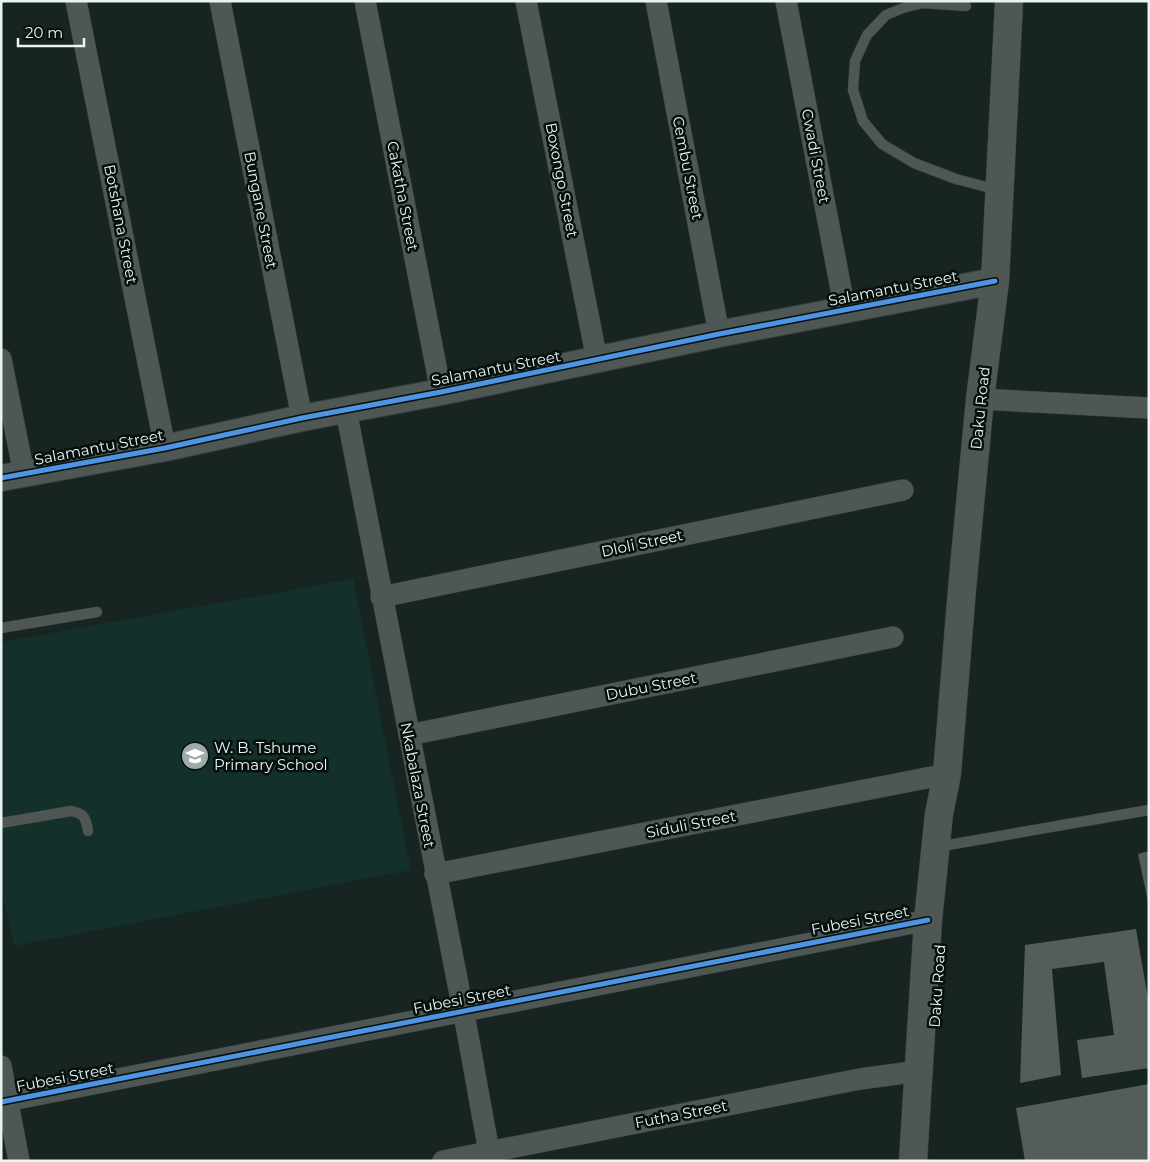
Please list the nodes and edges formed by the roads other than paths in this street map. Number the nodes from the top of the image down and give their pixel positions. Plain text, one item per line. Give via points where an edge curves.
1 (76, 1) edge
2 (220, 1) edge
3 (365, 1) edge
4 (526, 1) edge
5 (656, 1) edge
6 (786, 1) edge
7 (1009, 1) edge
8 (966, 6) dead end
9 (999, 190) junction
10 (995, 282) junction
11 (845, 310) junction
12 (719, 334) junction
13 (1, 360) edge
14 (597, 360) junction
15 (441, 392) junction
16 (980, 399) junction
17 (1149, 408) edge
18 (346, 410) junction
19 (302, 418) junction
20 (165, 448) junction
21 (12, 476) edge
22 (903, 490) dead end
23 (381, 597) junction
24 (97, 612) dead end
25 (1, 628) edge
26 (893, 637) dead end
27 (409, 735) junction
28 (947, 774) junction
29 (1149, 810) edge
30 (939, 814) junction
31 (1, 823) edge
32 (88, 830) dead end
33 (948, 845) junction
34 (435, 874) junction
35 (928, 920) junction
36 (464, 1012) junction
37 (1, 1066) edge
38 (919, 1071) junction
39 (5, 1102) edge
40 (490, 1156) edge
41 (19, 1161) edge
42 (444, 1161) edge
43 (913, 1161) edge
44 (925, 1161) edge

1 - 20 street, Botshana Street
2 - 19 street, Bungane Street
3 - 15 street, Cakatha Street
4 - 14 street, Boxongo Street
5 - 12 street, Cembu Street
6 - 11 street, Cwadi Street
7 - 9 main road, Daku Road
8 - 9 lane via 923,4 886,15 867,35 855,61 853,90 863,120 882,144 914,163 956,179
9 - 10 main road, Daku Road
10 - 11 street, Salamantu Street
10 - 16 main road, Daku Road
11 - 12 street, Salamantu Street
12 - 14 street, Salamantu Street
13 - 21 street
14 - 15 street, Salamantu Street
15 - 18 street, Salamantu Street
16 - 17 street
16 - 28 main road, Daku Road
18 - 19 street, Salamantu Street
18 - 23 street, Nkabalaza Street
19 - 20 street, Salamantu Street
20 - 21 street, Salamantu Street
22 - 23 street, Dloli Street
23 - 27 street, Nkabalaza Street
24 - 25 lane
26 - 27 street, Dubu Street
27 - 34 street, Nkabalaza Street
28 - 30 main road, Daku Road
28 - 34 street, Siduli Street
29 - 33 lane
30 - 33 main road, Daku Road
30 - 35 main road, Daku Road
31 - 32 lane via 71,811 81,813
33 - 44 main road, Daku Road
34 - 36 street, Nkabalaza Street
35 - 36 street, Fubesi Street
35 - 38 main road, Daku Road
36 - 39 street, Fubesi Street
36 - 40 street, Nkabalaza Street
37 - 39 street
38 - 40 street, Futha Street via 860,1079
38 - 43 main road, Daku Road
39 - 41 street
40 - 42 street, Futha Street

